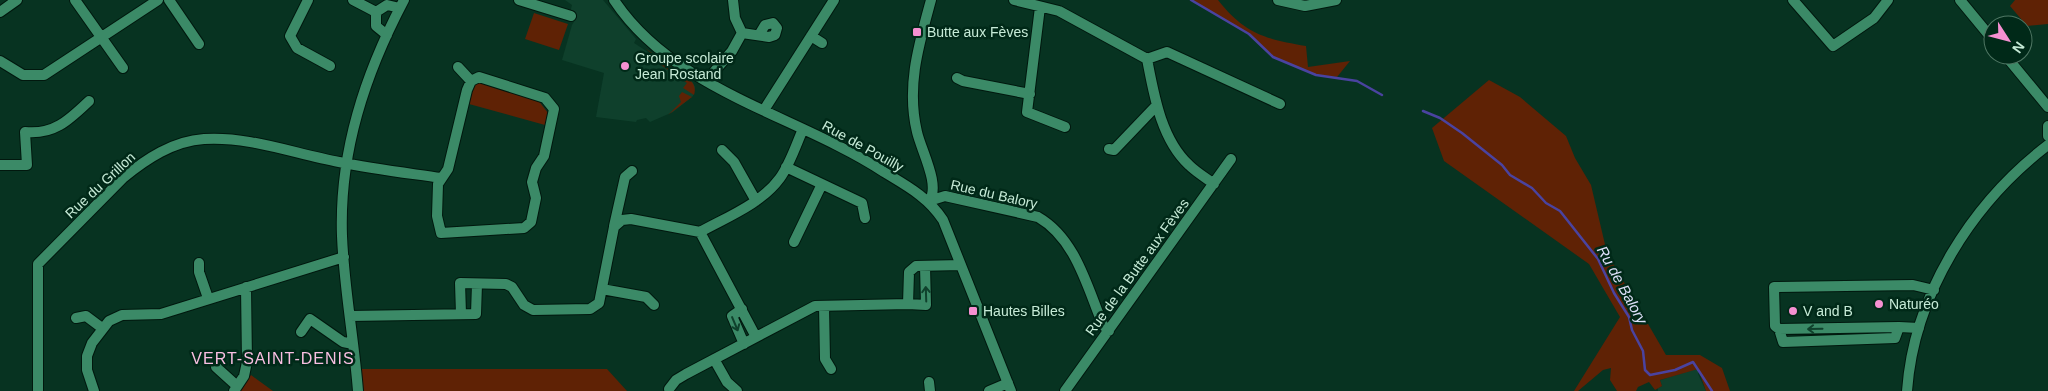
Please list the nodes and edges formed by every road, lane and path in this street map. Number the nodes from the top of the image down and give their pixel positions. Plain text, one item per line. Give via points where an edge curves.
1 (17, 0) edge
2 (76, 0) edge
3 (158, 0) edge
4 (169, 0) edge
5 (308, 0) edge
6 (353, 0) edge
7 (519, 0) edge
8 (614, 0) edge
9 (733, 0) edge
10 (834, 0) edge
11 (931, 0) edge
12 (1014, 0) edge
13 (1278, 0) edge
14 (1336, 0) edge
15 (1793, 0) edge
16 (1888, 0) edge
17 (1960, 0) edge
18 (402, 4) edge
19 (1040, 7) junction
20 (0, 12) edge
21 (376, 12) junction
22 (571, 16) dead end
23 (1983, 28) edge
24 (742, 33) junction
25 (387, 35) junction
26 (759, 35) dead end
27 (811, 36) junction
28 (101, 38) junction
29 (199, 44) dead end
30 (822, 44) dead end
31 (1147, 59) junction
32 (0, 61) edge
33 (2013, 65) edge
34 (330, 66) dead end
35 (458, 67) dead end
36 (123, 68) dead end
37 (957, 78) dead end
38 (471, 80) junction
39 (706, 81) junction
40 (1030, 94) junction
41 (89, 101) dead end
42 (1280, 104) dead end
43 (1157, 105) junction
44 (2048, 107) edge
45 (764, 110) junction
46 (2048, 126) edge
47 (1065, 127) dead end
48 (803, 129) junction
49 (2048, 136) edge
50 (2048, 145) edge
51 (1109, 148) dead end
52 (722, 150) dead end
53 (1231, 159) dead end
54 (346, 164) junction
55 (0, 165) edge
56 (786, 166) junction
57 (632, 171) dead end
58 (441, 178) junction
59 (822, 184) junction
60 (1214, 184) junction
61 (756, 201) junction
62 (929, 201) junction
63 (865, 218) dead end
64 (614, 227) junction
65 (700, 232) junction
66 (794, 242) dead end
67 (344, 257) junction
68 (199, 263) dead end
69 (961, 265) junction
70 (925, 266) junction
71 (477, 284) junction
72 (246, 287) junction
73 (602, 289) junction
74 (1934, 290) junction
75 (208, 298) junction
76 (908, 304) junction
77 (654, 305) dead end
78 (824, 306) junction
79 (742, 309) junction
80 (461, 314) junction
81 (350, 316) junction
82 (76, 318) dead end
83 (1899, 327) junction
84 (102, 328) junction
85 (1847, 328) junction
86 (1919, 328) junction
87 (1779, 329) junction
88 (1108, 331) junction
89 (301, 332) dead end
90 (756, 337) junction
91 (1844, 341) junction
92 (353, 344) junction
93 (744, 344) junction
94 (714, 359) junction
95 (216, 367) dead end
96 (831, 369) dead end
97 (1010, 387) edge
98 (236, 389) edge
99 (668, 389) dead end
100 (38, 391) edge
101 (94, 391) edge
102 (358, 391) edge
103 (737, 391) edge
104 (989, 391) edge
105 (1065, 391) edge
106 (1907, 391) edge

1 - 20 street
2 - 28 street
3 - 28 street
4 - 29 street
5 - 34 street via 290,36 296,48
6 - 21 street
7 - 22 street
8 - 39 street, Rue de Pouilly via 646,39
9 - 24 street via 735,18
10 - 27 street
11 - 62 street via 914,67 912,91 917,132 933,182
12 - 19 street
13 - 14 street via 1305,6
15 - 16 street via 1833,46 1874,18
17 - 23 street
18 - 21 street via 387,5
18 - 25 street
19 - 31 street via 1059,12
19 - 40 street
21 - 25 street via 376,26
24 - 26 street
24 - 39 street via 732,51
25 - 54 street via 359,104
27 - 30 street
27 - 45 street
28 - 32 street via 44,75 24,75
28 - 36 street
31 - 42 street via 1167,52
31 - 43 street
33 - 44 street
35 - 38 street
37 - 40 street via 963,82
38 - 58 street via 448,170
38 - 58 street via 479,77 545,98 554,109 544,156 532,182 536,198 531,222 524,228 441,232 437,216
39 - 45 street, Rue de Pouilly
40 - 47 street via 1027,112
41 - 55 street via 64,124 39,133 25,132 27,165
43 - 51 street via 1114,150
43 - 60 street via 1168,135 1188,165
45 - 48 street, Rue de Pouilly
46 - 49 street
48 - 56 street
48 - 62 street, Rue de Pouilly via 863,159
50 - 74 street via 2003,186 1970,224
52 - 61 street via 734,162
53 - 60 street, Rue de la Butte aux Fèves
54 - 58 street, Rue du Grillon
54 - 67 street via 342,218
54 - 100 street, Rue du Grillon via 231,140 204,139 163,150 138,166 38,264
56 - 59 street
56 - 61 street via 780,178
57 - 64 street via 625,177
59 - 63 street via 862,203
59 - 66 street
60 - 88 street, Rue de la Butte aux Fèves
61 - 65 street
62 - 69 street, Rue de Pouilly via 943,220
62 - 88 street, Rue du Balory via 945,196 1038,217 1046,222 1068,244
64 - 65 street via 622,220 631,219
64 - 73 street
65 - 79 street
67 - 72 street
67 - 81 street
68 - 75 street
69 - 70 street
69 - 97 street, Rue de Pouilly
70 - 76 street via 916,266 909,272
76 -> 70 street via 926,305
71 - 73 street via 506,284 533,310 590,309 599,303
71 - 80 street via 476,314
71 - 80 street via 460,284
72 - 75 street
72 - 98 street via 247,362 244,376
73 - 77 street via 646,297
74 - 86 street
74 - 87 street via 1913,285 1774,287 1775,326
75 - 84 street via 161,314 122,315
76 - 78 street
78 - 90 street via 815,306
78 - 96 street via 825,359
79 - 90 street
79 -> 93 street via 732,316
80 - 81 street
81 - 92 street
82 - 84 street via 86,316
83 - 85 street
83 - 86 street
83 - 91 street via 1895,338
84 - 101 street via 87,356 87,370
85 -> 87 street
85 - 91 street via 1841,335
86 - 106 street
87 - 91 street via 1783,342
88 - 105 street, Rue de la Butte aux Fèves
89 - 92 street via 310,319 343,342
90 - 93 street
92 - 102 street
93 - 94 street
94 - 99 street via 676,380
94 - 103 street via 727,382
95 - 98 street
97 - 104 street

